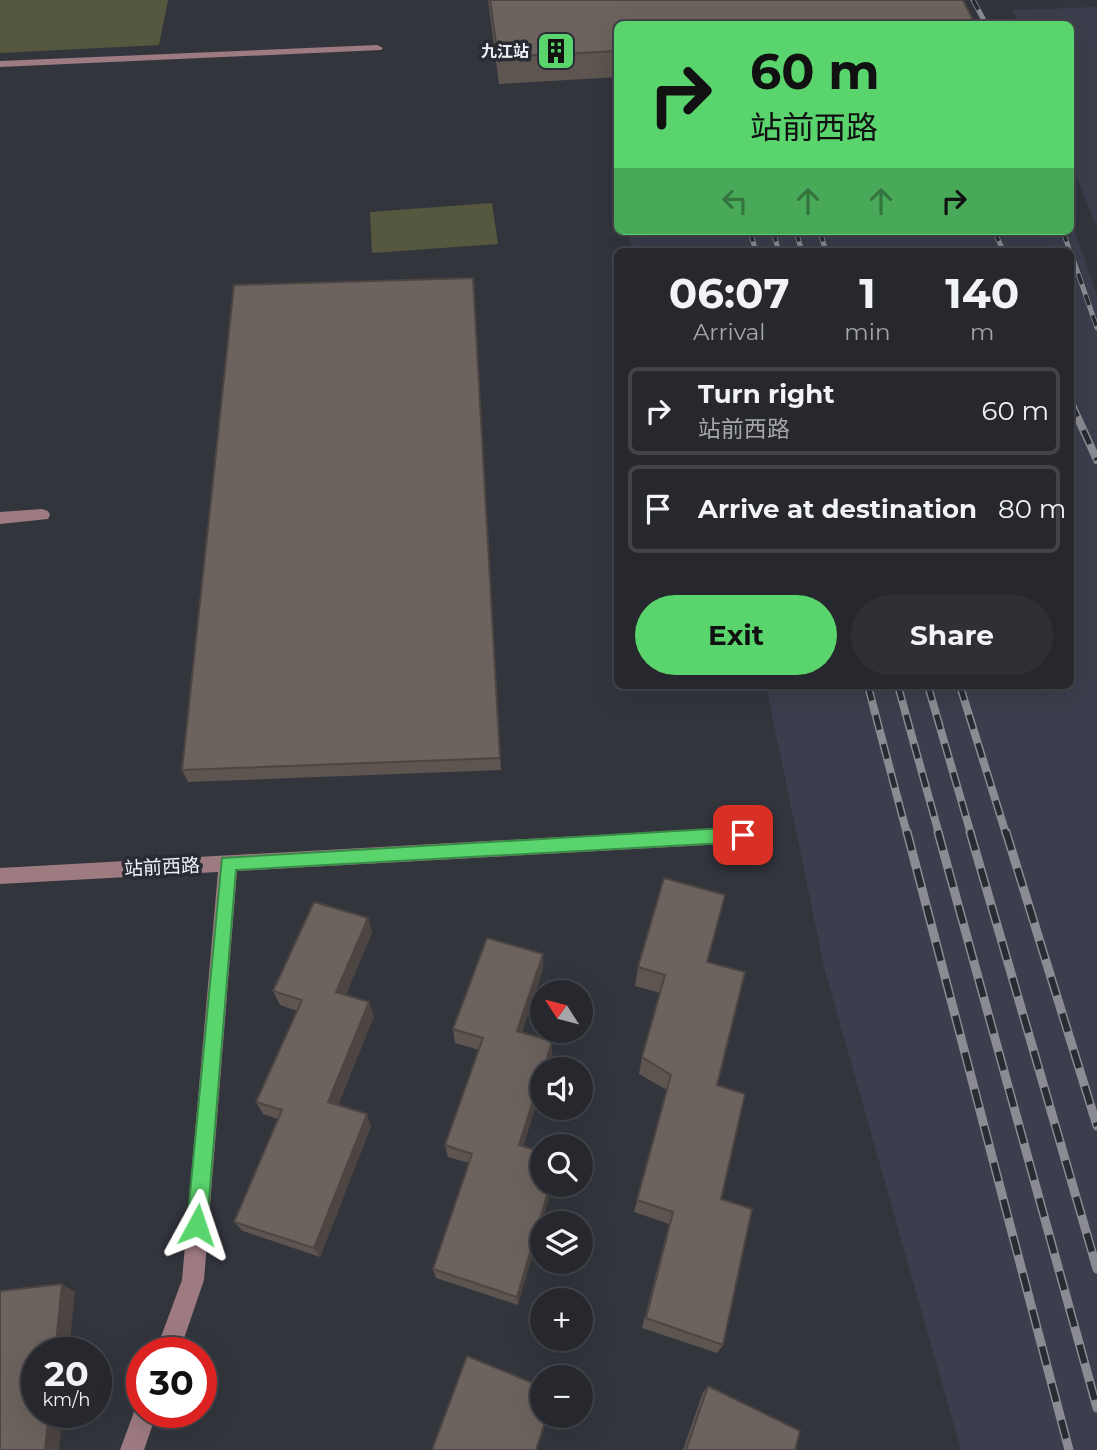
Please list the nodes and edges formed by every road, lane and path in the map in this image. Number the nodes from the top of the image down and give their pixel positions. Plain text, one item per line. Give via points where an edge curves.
1 (377, 48) dead end
2 (0, 64) edge
3 (42, 515) dead end
4 (0, 518) edge
5 (743, 835) dead end
6 (228, 863) junction
7 (0, 876) edge
8 (173, 1337) edge
9 (140, 1428) edge
10 (132, 1450) edge

1 - 2 street
3 - 4 street
5 - 6 street, 站前西路
6 - 7 street, 站前西路
6 - 8 street via 193,1280
9 - 10 street

